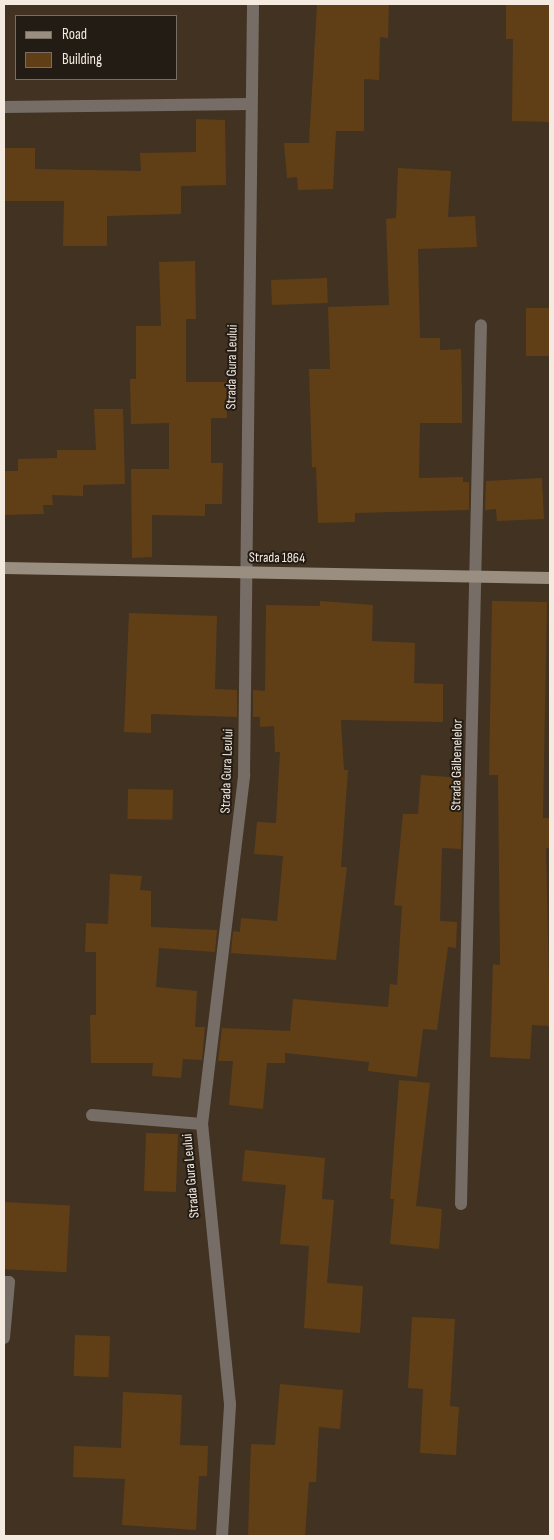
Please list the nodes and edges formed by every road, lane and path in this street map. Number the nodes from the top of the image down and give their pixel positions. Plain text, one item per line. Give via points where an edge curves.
1 (254, 4) edge
2 (251, 104) junction
3 (4, 107) edge
4 (481, 325) dead end
5 (4, 568) edge
6 (244, 572) junction
7 (476, 576) junction
8 (550, 578) edge
9 (92, 1115) dead end
10 (202, 1124) junction
11 (462, 1204) dead end
12 (4, 1282) edge
13 (5, 1338) edge
14 (222, 1536) edge

1 - 2 street, Strada Gura Leului
2 - 3 street
2 - 6 street, Strada Gura Leului
4 - 7 street, Strada Gălbenelelor
5 - 6 street, Strada 1864
6 - 7 street, Strada 1864
6 - 10 street, Strada Gura Leului via 244,776
7 - 8 street, Strada 1864
7 - 11 street, Strada Gălbenelelor
9 - 10 street
10 - 14 street, Strada Gura Leului via 230,1404
12 - 13 street via 10,1282

